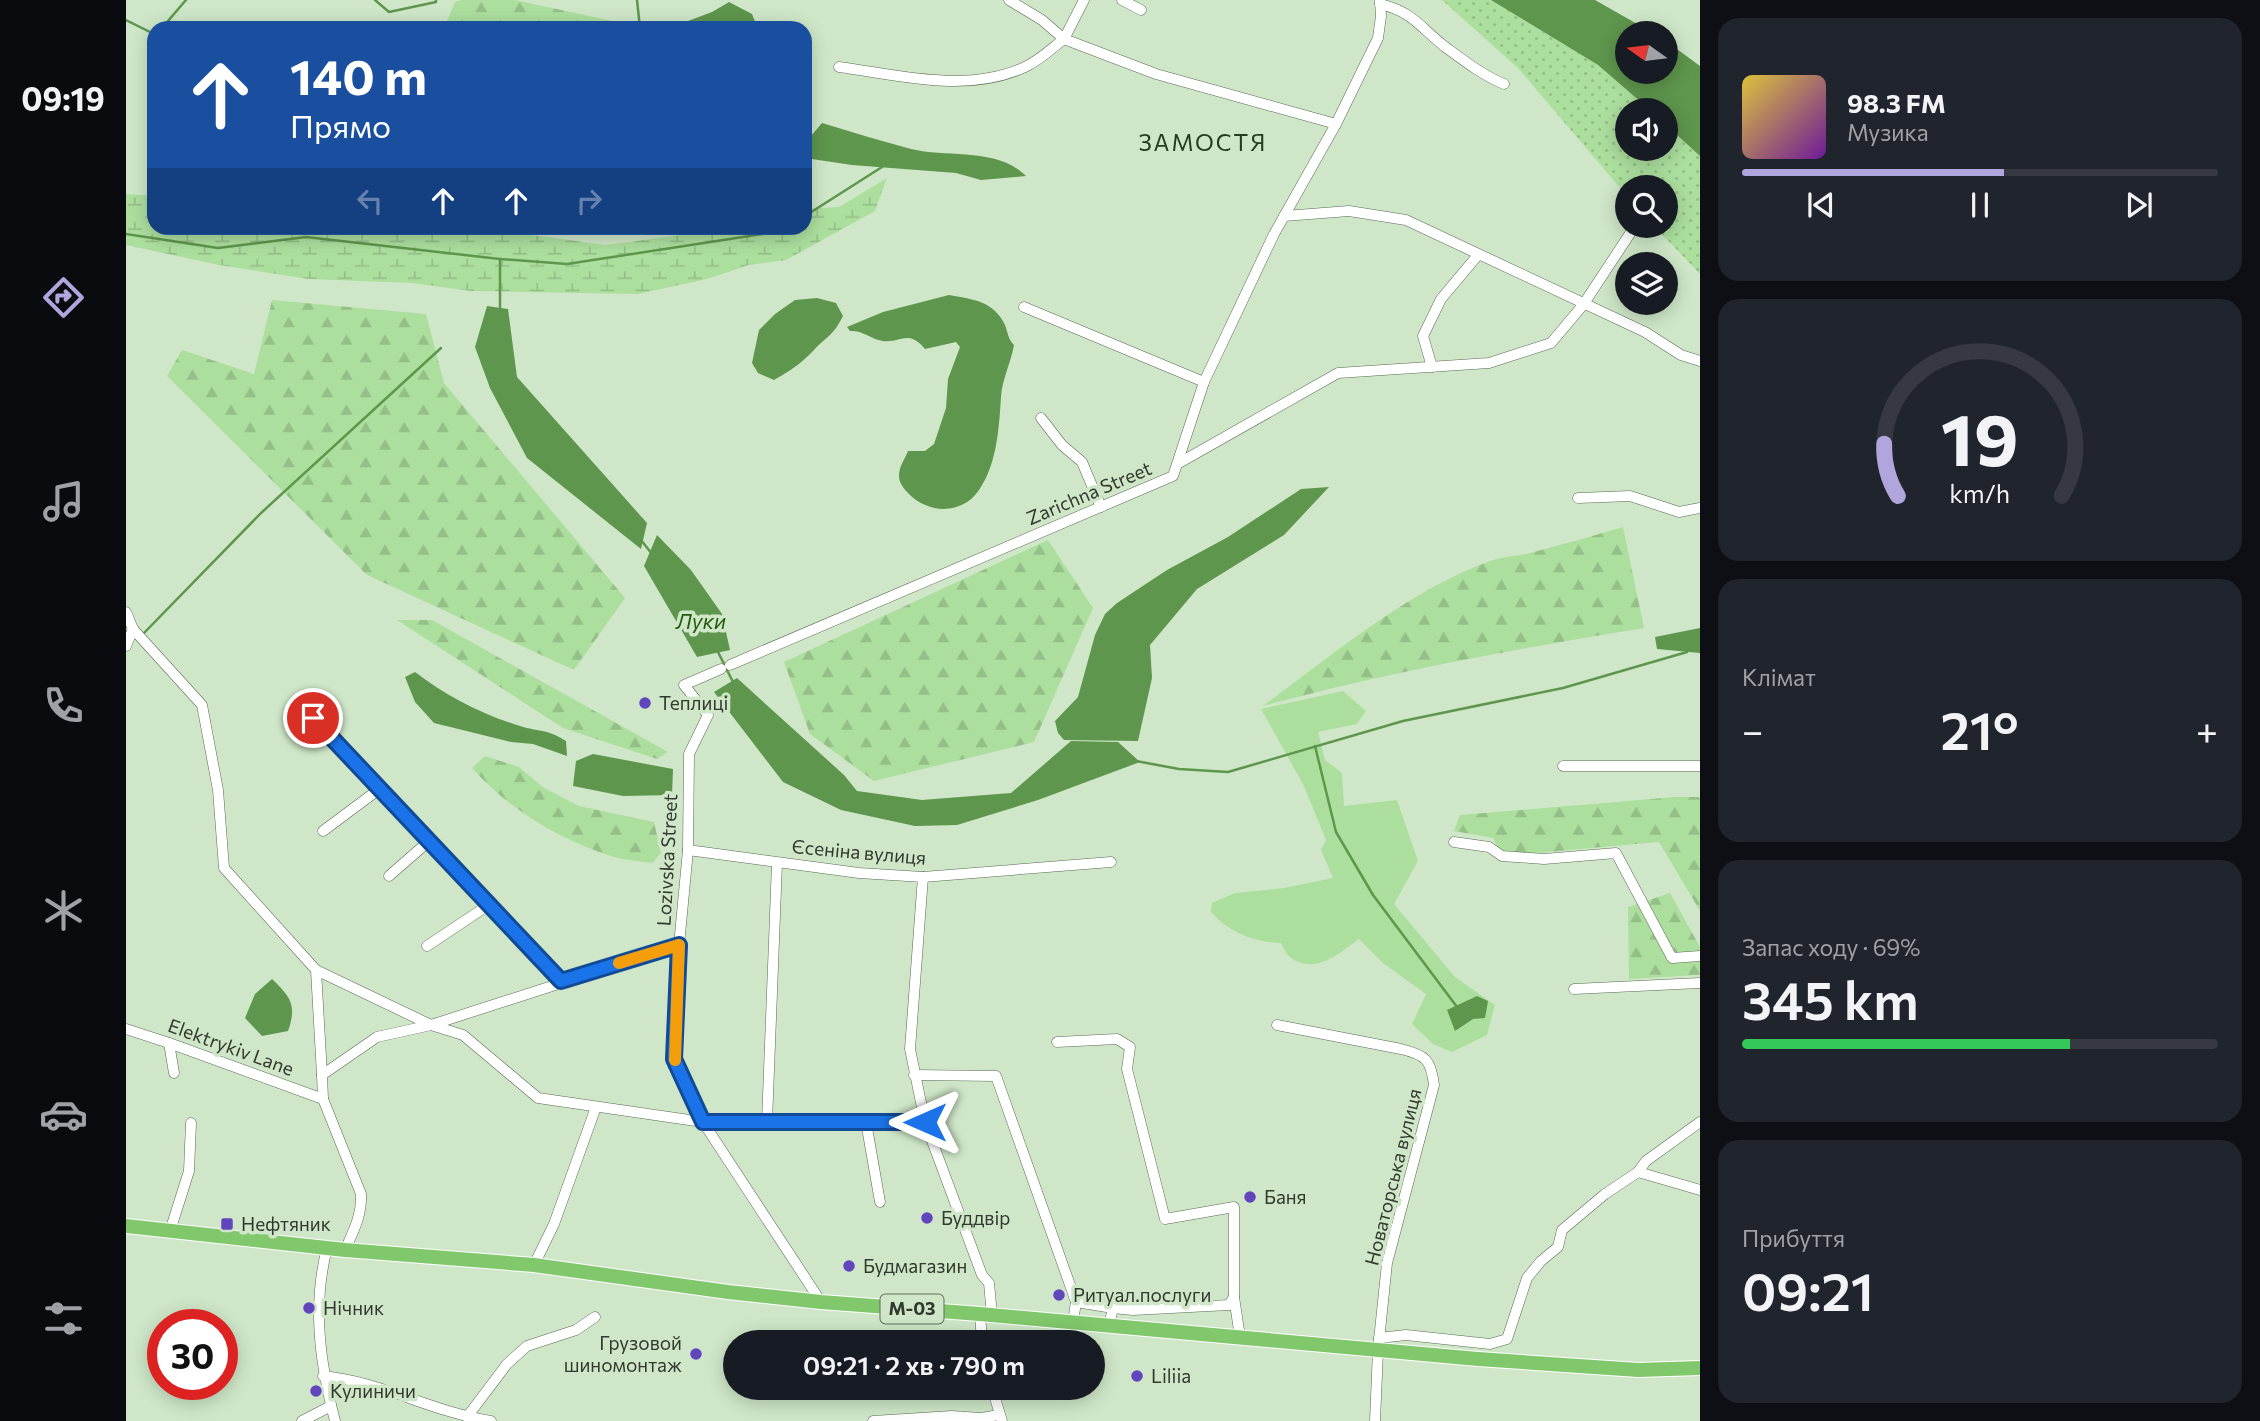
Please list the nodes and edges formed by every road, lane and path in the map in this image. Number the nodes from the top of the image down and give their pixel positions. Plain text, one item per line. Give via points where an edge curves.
1 (1009, 0) edge
2 (1084, 0) edge
3 (1122, 0) edge
4 (1380, 2) edge
5 (1140, 10) dead end
6 (1064, 39) junction
7 (839, 67) dead end
8 (1504, 84) dead end
9 (1336, 124) junction
10 (1284, 216) junction
11 (1627, 238) edge
12 (1479, 255) junction
13 (1583, 305) junction
14 (1024, 307) dead end
15 (1700, 361) edge
16 (1432, 367) junction
17 (1204, 382) junction
18 (1041, 418) dead end
19 (1179, 463) junction
20 (1578, 498) dead end
21 (1101, 508) junction
22 (1700, 508) edge
23 (126, 612) edge
24 (130, 631) edge
25 (126, 646) edge
26 (684, 685) joint
27 (313, 718) dead end
28 (1563, 766) dead end
29 (1700, 766) edge
30 (378, 790) junction
31 (323, 831) dead end
32 (429, 841) junction
33 (1454, 842) dead end
34 (688, 850) junction
35 (1111, 862) dead end
36 (777, 863) junction
37 (389, 876) dead end
38 (923, 877) junction
39 (489, 904) junction
40 (679, 945) junction
41 (427, 946) dead end
42 (1700, 956) edge
43 (316, 970) junction
44 (561, 981) junction
45 (1700, 982) edge
46 (1574, 989) dead end
47 (431, 1025) junction
48 (1277, 1025) dead end
49 (126, 1029) edge
50 (1058, 1042) dead end
51 (169, 1043) junction
52 (174, 1073) dead end
53 (322, 1075) junction
54 (914, 1075) junction
55 (323, 1100) junction
56 (596, 1107) junction
57 (703, 1122) junction
58 (767, 1122) junction
59 (866, 1122) junction
60 (925, 1122) junction
61 (1700, 1122) edge
62 (191, 1123) dead end
63 (1638, 1172) junction
64 (1700, 1190) edge
65 (880, 1202) dead end
66 (126, 1226) edge
67 (170, 1231) junction
68 (327, 1248) junction
69 (345, 1250) junction
70 (534, 1265) junction
71 (1234, 1297) junction
72 (821, 1302) junction
73 (1076, 1302) junction
74 (1113, 1308) junction
75 (986, 1314) junction
76 (595, 1317) dead end
77 (1073, 1322) junction
78 (1109, 1325) junction
79 (984, 1330) edge
80 (1240, 1337) junction
81 (1379, 1344) junction
82 (1700, 1368) edge
83 (323, 1376) junction
84 (994, 1400) edge
85 (331, 1406) junction
86 (467, 1417) junction
87 (998, 1419) edge
88 (302, 1421) edge
89 (335, 1421) edge
90 (491, 1421) edge
91 (873, 1421) edge
92 (1375, 1421) edge

1 - 6 street
2 - 6 street
3 - 5 street
4 - 8 street via 1416,19 1442,44
4 - 9 street, Zarichna Street via 1378,38
6 - 7 street via 1043,57 995,78 944,81
6 - 9 street via 1156,74
9 - 10 street, Zarichna Street
10 - 12 street via 1349,211 1406,220
10 - 17 street, Zarichna Street
11 - 13 street
12 - 13 street
12 - 16 street via 1441,299 1423,335
13 - 15 street
13 - 16 street via 1551,342 1489,363
14 - 17 street
16 - 19 street via 1338,373
17 - 19 street, Zarichna Street
18 - 21 street via 1082,462
19 - 21 street, Zarichna Street via 1173,477
20 - 22 street via 1630,496 1679,512
21 - 26 street, Zarichna Street
23 - 24 street
24 - 25 street
24 - 43 street via 202,705 218,790 224,868
26 - 34 street, Lozivska Street via 708,715 689,754
27 - 30 street
28 - 29 street
30 - 31 street
30 - 32 street
32 - 37 street
32 - 39 street
33 - 42 street via 1489,847 1502,856 1544,859 1616,853 1672,958
34 - 36 street, Єсеніна вулиця
34 - 40 street, Lozivska Street
35 - 38 street, Єсеніна вулиця
36 - 38 street, Єсеніна вулиця
36 - 58 street
38 - 54 street via 910,1048
39 - 41 street
39 - 44 street
40 - 44 street
40 - 57 street, Lozivska Street via 674,1059
43 - 47 street
43 - 53 street
44 - 47 street
45 - 46 street
47 - 53 street via 377,1037
47 - 56 street via 463,1035 538,1098
48 - 81 street, Новаторська вулиця via 1420,1054 1431,1067 1434,1085 1387,1263
49 - 51 street, Elektrykiv Lane
50 - 71 street via 1117,1040 1130,1047 1127,1069 1165,1219 1234,1207
51 - 52 street
51 - 55 street, Elektrykiv Lane
53 - 55 street
54 - 60 street
54 - 73 street via 996,1076
55 - 69 street via 361,1194 362,1209
56 - 57 street
56 - 70 street via 554,1224
57 - 58 street
57 - 72 street, Lozivska Street
58 - 59 street
59 - 60 street
59 - 65 street
60 - 75 street via 982,1275 989,1283
61 - 63 street via 1646,1161
62 - 67 street via 189,1171
63 - 64 street
63 - 81 street via 1562,1230 1558,1247 1527,1278 1507,1339 1490,1344 1406,1335
66 - 67 highway, М-03
67 - 68 highway, М-03
68 - 69 highway, М-03
68 - 83 street via 320,1293
69 - 70 highway, М-03
70 - 72 highway, М-03
71 - 74 street via 1229,1305
71 - 80 street
72 - 75 highway, М-03
73 - 74 street
73 - 77 street
74 - 78 street
75 - 77 highway, М-03
75 - 79 street
76 - 86 street via 576,1330 527,1346 507,1364
77 - 78 highway, М-03
78 - 80 highway, М-03
80 - 81 highway, М-03
81 - 82 highway, М-03 via 1638,1370
81 - 92 street, Новаторська вулиця
83 - 85 street
83 - 86 street via 368,1383
84 - 87 street
85 - 88 street
85 - 89 street
86 - 90 street
87 - 91 street via 952,1416

